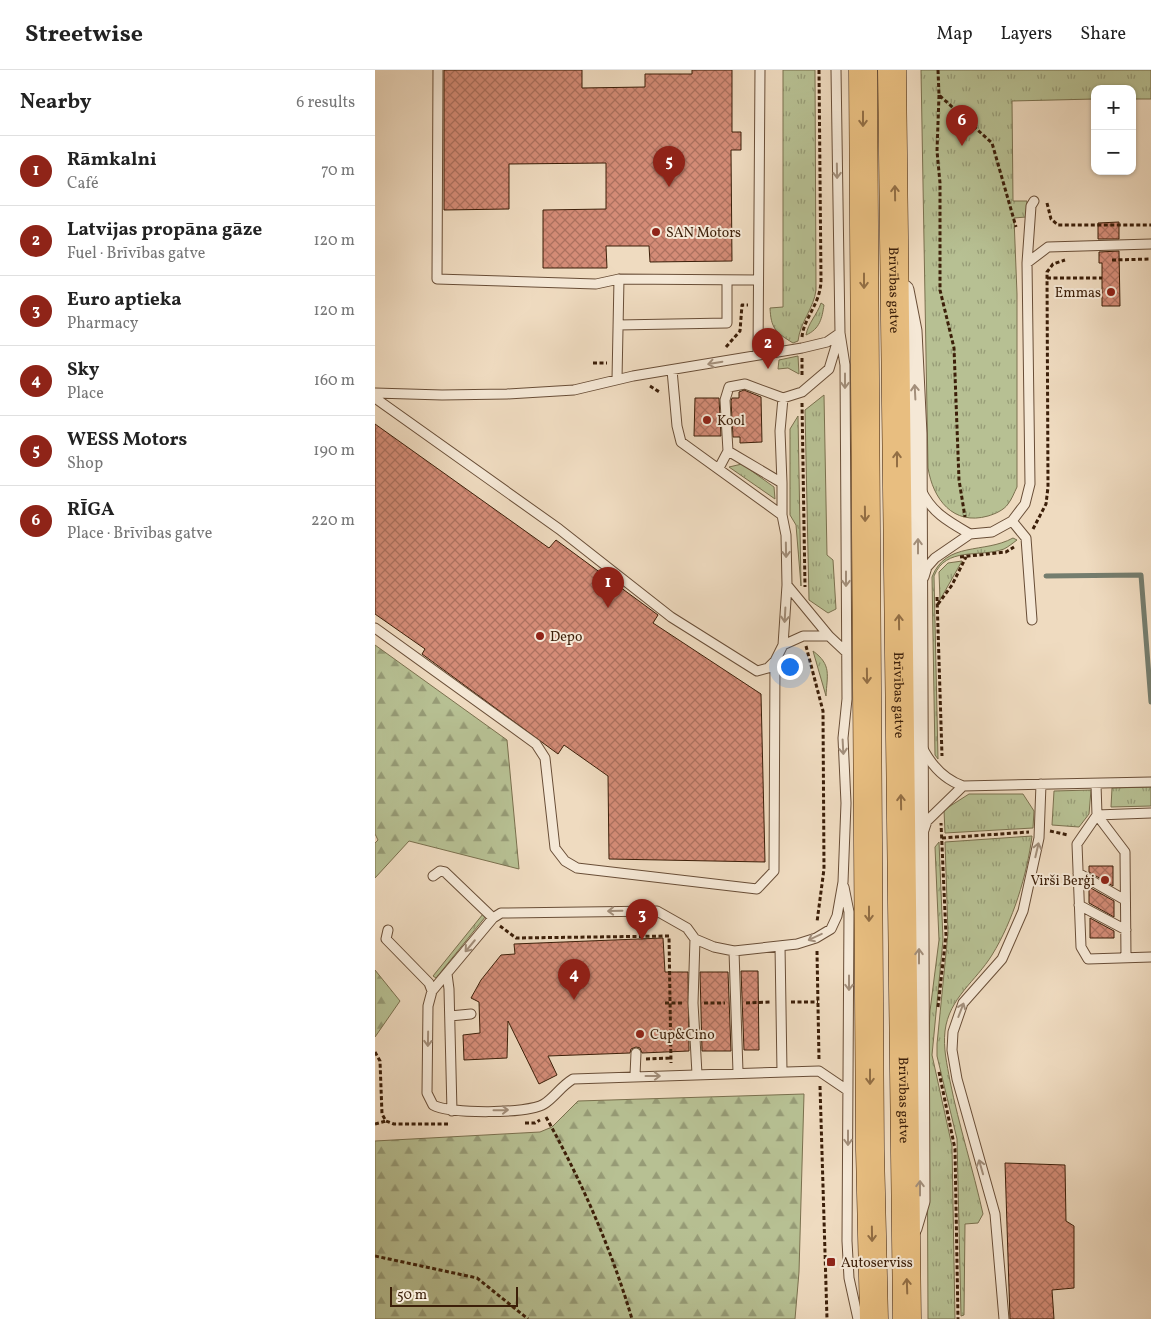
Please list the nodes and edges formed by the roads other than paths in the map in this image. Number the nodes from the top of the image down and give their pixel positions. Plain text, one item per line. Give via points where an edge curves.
1 (438, 70) edge
2 (760, 70) edge
3 (836, 70) edge
4 (863, 70) edge
5 (892, 70) edge
6 (1034, 201) road end
7 (896, 242) junction
8 (1151, 244) edge
9 (1027, 263) junction
10 (619, 279) junction
11 (758, 280) junction
12 (727, 281) junction
13 (618, 325) junction
14 (840, 333) junction
15 (758, 355) junction
16 (672, 370) junction
17 (617, 379) junction
18 (375, 393) edge
19 (375, 398) edge
20 (783, 398) junction
21 (728, 451) junction
22 (719, 468) junction
23 (917, 476) junction
24 (782, 483) junction
25 (782, 515) junction
26 (1012, 521) junction
27 (971, 534) junction
28 (787, 585) junction
29 (918, 595) junction
30 (1032, 620) dead end
31 (375, 628) edge
32 (829, 636) junction
33 (783, 645) junction
34 (847, 652) junction
35 (775, 661) junction
36 (919, 740) junction
37 (1151, 782) edge
38 (1041, 784) junction
39 (1096, 784) junction
40 (963, 786) junction
41 (1151, 814) edge
42 (1097, 815) junction
43 (918, 849) junction
44 (1078, 873) junction
45 (433, 876) dead end
46 (843, 882) junction
47 (1125, 900) junction
48 (1079, 905) junction
49 (493, 918) junction
50 (388, 930) dead end
51 (1125, 930) junction
52 (695, 939) junction
53 (780, 946) junction
54 (734, 951) junction
55 (1126, 957) junction
56 (1151, 957) edge
57 (447, 974) junction
58 (432, 991) junction
59 (471, 1014) dead end
60 (450, 1016) junction
61 (635, 1056) road end
62 (782, 1070) junction
63 (738, 1072) junction
64 (697, 1074) junction
65 (635, 1075) junction
66 (847, 1090) junction
67 (452, 1111) junction
68 (906, 1253) junction
69 (858, 1319) edge
70 (874, 1319) edge
71 (907, 1319) edge
72 (1004, 1319) edge

1 - 10 lane via 437,279 596,284
2 - 11 lane
3 -> 14 lane
4 -> 70 highway
7 -> 5 highway, Brīvības gatve
6 - 9 lane
23 -> 7 street via 912,331
68 -> 7 highway, Brīvības gatve
8 - 9 lane via 1048,247
9 - 26 lane via 1030,484 1025,504
10 - 12 lane
10 - 13 lane
11 - 12 lane
11 - 15 lane
12 - 13 lane via 727,323
13 - 17 lane
14 - 15 lane via 827,342
14 - 20 lane via 829,369 802,392
14 -> 34 lane via 845,365
15 -> 16 lane
16 - 17 lane
16 - 22 lane via 681,442
17 - 18 lane via 575,390 507,394
19 - 35 lane via 559,529 671,617 757,671 768,668
20 - 21 lane via 745,384 729,387 725,400
20 - 24 lane via 780,431
21 - 22 lane
21 - 24 lane
22 - 25 lane
23 - 27 lane via 922,492 942,519
29 -> 23 street
24 - 25 lane
25 -> 28 lane via 786,535
26 - 27 lane via 992,532
26 - 30 lane via 1026,538
27 - 29 lane via 927,567
28 - 32 lane
28 -> 33 lane
29 - 36 street
31 - 35 lane via 536,744 545,758 550,785 555,848 565,861 577,868 757,889 774,872
32 - 33 lane via 803,636
32 - 34 lane
33 - 35 lane
34 -> 46 lane via 843,738 846,803
36 - 40 lane via 939,772
36 - 43 street
37 - 39 lane
38 - 39 lane
38 - 40 lane
72 -> 38 lane via 995,1214 957,1079 952,1050 953,1032 963,1004 1002,959 1023,910 1039,832
39 - 42 lane
40 - 43 lane via 927,820
41 - 42 lane
42 - 44 lane via 1077,844
42 - 47 lane via 1125,852
68 -> 43 street via 920,1201
44 - 47 lane
44 - 48 lane
45 - 49 lane via 440,871 445,872 470,901
46 -> 53 lane via 837,916 831,928 816,938
46 -> 66 lane via 849,912
47 - 51 lane
48 - 51 lane
48 - 55 lane via 1081,947 1088,959
52 -> 49 lane via 687,928 657,911 501,913
49 -> 57 lane
50 - 58 lane via 386,939 418,965
51 - 55 lane
52 - 54 lane
52 - 64 lane via 693,1004
53 - 54 lane
53 - 62 lane
54 - 63 lane
55 - 56 lane
57 - 58 lane
57 - 60 lane
58 -> 67 lane via 428,1006 427,1093 433,1105
59 - 60 lane
60 - 67 lane
61 - 65 lane
62 - 63 lane
62 - 66 lane via 819,1071
63 - 64 lane
65 -> 64 lane
67 -> 65 lane via 528,1110 544,1104 561,1086 573,1079
66 -> 69 lane via 849,1278
71 -> 68 highway, Brīvības gatve

